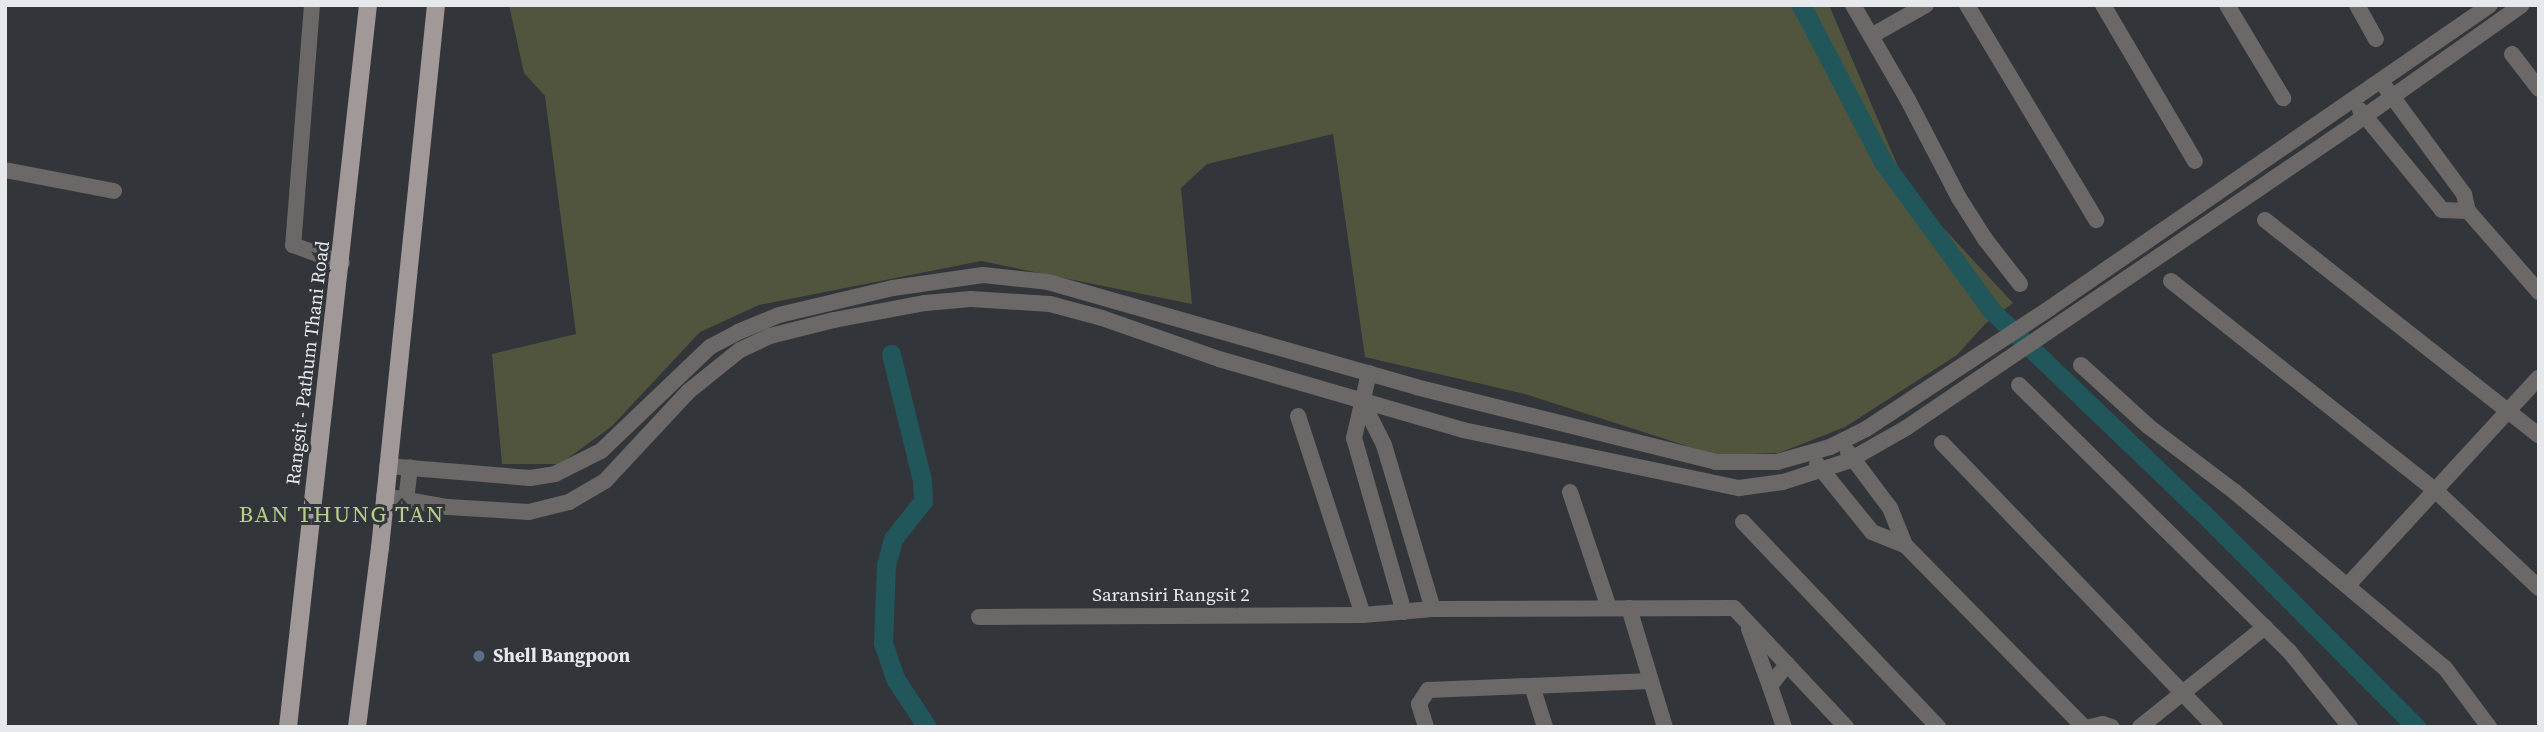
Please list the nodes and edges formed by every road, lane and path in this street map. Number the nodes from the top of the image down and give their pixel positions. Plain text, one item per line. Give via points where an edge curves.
1 (312, 5) edge
2 (368, 5) edge
3 (436, 5) edge
4 (1853, 5) edge
5 (1926, 5) edge
6 (1967, 5) edge
7 (2104, 5) edge
8 (2227, 5) edge
9 (2357, 5) edge
10 (2490, 5) edge
11 (2522, 5) edge
12 (1871, 36) junction
13 (2376, 38) dead end
14 (2512, 54) dead end
15 (2381, 80) junction
16 (2539, 89) edge
17 (2392, 97) junction
18 (2283, 98) dead end
19 (2353, 99) junction
20 (2365, 117) junction
21 (2195, 161) dead end
22 (5, 170) edge
23 (114, 191) dead end
24 (2468, 211) junction
25 (2096, 220) dead end
26 (2265, 220) dead end
27 (342, 263) junction
28 (2171, 281) dead end
29 (2020, 284) dead end
30 (2539, 292) edge
31 (1219, 330) junction
32 (1219, 359) junction
33 (2081, 365) dead end
34 (1369, 373) junction
35 (2539, 377) edge
36 (2020, 385) dead end
37 (1362, 401) junction
38 (2508, 410) junction
39 (1524, 414) junction
40 (1298, 416) dead end
41 (621, 434) junction
42 (2539, 436) edge
43 (1519, 441) junction
44 (1840, 442) junction
45 (1942, 443) dead end
46 (635, 450) junction
47 (1810, 453) junction
48 (1852, 459) junction
49 (387, 466) junction
50 (410, 467) junction
51 (1822, 471) junction
52 (2435, 490) junction
53 (1570, 492) dead end
54 (384, 496) junction
55 (406, 500) junction
56 (1743, 522) dead end
57 (1905, 545) junction
58 (2348, 585) junction
59 (2539, 588) edge
60 (1609, 608) junction
61 (1629, 608) junction
62 (1433, 609) junction
63 (1404, 612) junction
64 (1363, 615) junction
65 (979, 617) dead end
66 (1747, 622) junction
67 (2265, 627) junction
68 (1787, 664) junction
69 (1651, 681) junction
70 (1532, 686) junction
71 (1770, 686) junction
72 (2183, 694) junction
73 (288, 727) edge
74 (357, 727) edge
75 (1426, 727) edge
76 (1545, 727) edge
77 (1665, 727) edge
78 (1784, 727) edge
79 (1846, 727) edge
80 (1938, 727) edge
81 (2084, 727) edge
82 (2090, 727) edge
83 (2112, 727) edge
84 (2140, 727) edge
85 (2215, 727) edge
86 (2350, 727) edge
87 (2489, 727) edge

1 - 27 street via 293,245
2 - 27 main road, Rangsit - Pathum Thani Road
3 - 49 main road
4 - 12 street
5 - 12 street
6 - 25 street
7 - 21 street
8 - 18 street
9 - 13 street
10 - 15 street
11 - 17 street
12 - 29 street via 1959,198
14 - 16 street
15 - 17 street
15 - 19 street
17 - 20 street
17 - 24 street via 2464,194
19 - 20 street
19 - 44 street via 2036,318
20 - 24 street via 2442,211
20 - 48 street via 1906,428
22 - 23 street
24 - 30 street
26 - 38 street
27 - 73 main road, Rangsit - Pathum Thani Road
28 - 52 street
31 - 32 street
31 - 34 street
31 - 41 street via 1048,282 983,275 951,278 779,315 738,332 710,347
32 - 37 street
32 - 46 street via 1050,304 971,299 925,303 834,320 770,336 740,349 689,391
33 - 58 street via 2148,426
34 - 37 street
34 - 39 street
35 - 38 street
36 - 67 street
37 - 43 street
37 - 62 street via 1384,445
37 - 63 street via 1354,438
38 - 42 street
38 - 52 street
39 - 43 street
39 - 47 street via 1716,462 1777,462
40 - 64 street
41 - 46 street
41 - 50 street via 601,451 555,474 530,478
43 - 51 street via 1740,488
44 - 47 street
44 - 48 street
45 - 72 street
46 - 55 street via 605,481 569,502 529,512
47 - 51 street
48 - 51 street
48 - 57 street via 1890,508
49 - 50 street
49 - 54 main road
50 - 55 street
51 - 57 street via 1872,532
52 - 58 street
52 - 59 street
53 - 60 street
54 - 55 street
54 - 74 main road
56 - 80 street
57 - 81 street
58 - 87 street via 2445,668
60 - 61 street, Saransiri Rangsit 2
60 - 62 street, Saransiri Rangsit 2
61 - 66 street, Saransiri Rangsit 2 via 1734,608
61 - 69 street
62 - 63 street, Saransiri Rangsit 2
63 - 64 street, Saransiri Rangsit 2
64 - 65 street, Saransiri Rangsit 2
66 - 68 street, Saransiri Rangsit 2
66 - 71 street
67 - 72 street
67 - 86 street
68 - 71 street
68 - 79 street, Saransiri Rangsit 2
69 - 70 street
69 - 77 street
70 - 75 street via 1428,690 1419,704
70 - 76 street
71 - 78 street
72 - 84 street
72 - 85 street
82 - 83 street

